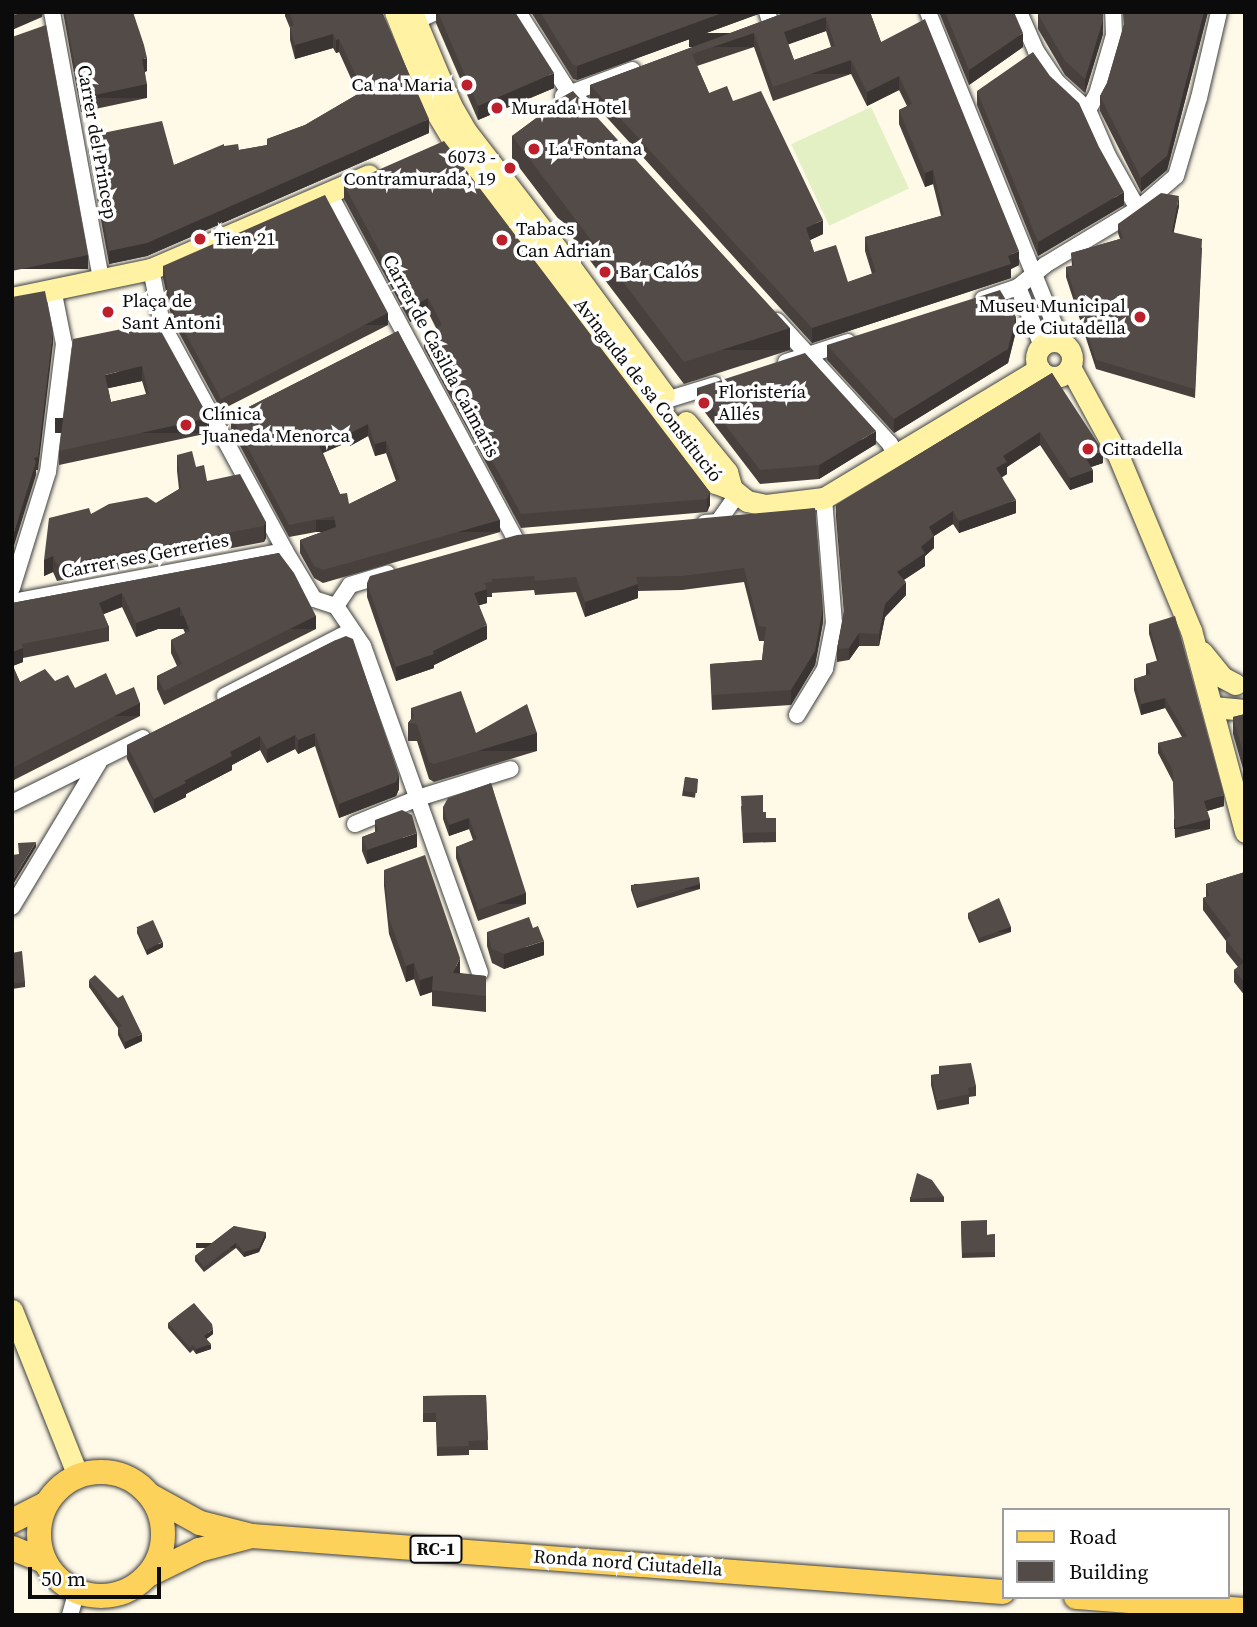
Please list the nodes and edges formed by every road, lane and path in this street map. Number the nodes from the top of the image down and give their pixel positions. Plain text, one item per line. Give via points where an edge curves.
1 (518, 12) edge
2 (928, 12) edge
3 (1114, 12) edge
4 (1219, 12) edge
5 (1044, 16) edge
6 (412, 17) edge
7 (1021, 17) edge
8 (50, 21) edge
9 (645, 65) edge
10 (984, 89) edge
11 (566, 94) junction
12 (965, 100) junction
13 (1088, 110) junction
14 (597, 120) edge
15 (456, 135) junction
16 (389, 166) edge
17 (329, 193) junction
18 (1138, 209) junction
19 (151, 269) junction
20 (1036, 274) junction
21 (101, 279) junction
22 (1018, 287) junction
23 (53, 289) junction
24 (12, 298) edge
25 (966, 304) edge
26 (763, 305) edge
27 (861, 338) edge
28 (1052, 344) junction
29 (809, 354) junction
30 (771, 367) edge
31 (1070, 367) junction
32 (1039, 369) junction
33 (629, 370) junction
34 (732, 379) edge
35 (668, 400) junction
36 (895, 455) junction
37 (734, 492) junction
38 (824, 498) junction
39 (693, 524) edge
40 (516, 539) edge
41 (285, 551) junction
42 (401, 571) edge
43 (12, 588) edge
44 (12, 602) edge
45 (336, 606) junction
46 (351, 631) junction
47 (1193, 636) junction
48 (1240, 682) edge
49 (207, 705) edge
50 (1212, 707) junction
51 (1245, 710) edge
52 (797, 716) dead end
53 (159, 730) edge
54 (99, 761) junction
55 (510, 769) dead end
56 (418, 798) junction
57 (12, 803) edge
58 (355, 824) dead end
59 (1245, 832) edge
60 (12, 908) edge
61 (480, 974) edge
62 (12, 1310) edge
63 (78, 1476) junction
64 (151, 1496) junction
65 (47, 1503) junction
66 (12, 1521) edge
67 (252, 1536) junction
68 (12, 1548) edge
69 (45, 1561) junction
70 (148, 1575) junction
71 (1002, 1592) edge
72 (1102, 1599) edge
73 (74, 1603) edge
74 (1245, 1610) edge

1 - 11 street
2 - 12 street
3 - 13 street via 1114,35
4 - 18 street via 1176,176
5 - 7 street
6 - 15 street, Avinguda de sa Constitució via 433,107
7 - 13 street via 1031,55
8 - 21 street, Carrer del Princep
9 - 11 street
10 - 12 street
11 - 14 street
12 - 20 street
13 - 18 street
15 - 33 street, Avinguda de sa Constitució
15 - 35 street, Avinguda de sa Constitució via 573,269
16 - 17 street
17 - 19 street
17 - 40 street, Carrer de Casilda Caimaris via 396,332
18 - 20 street
19 - 21 street
19 - 41 street via 156,326 223,421
20 - 22 street
20 - 28 street
21 - 23 street
22 - 25 street
22 - 28 street
23 - 24 street
23 - 43 street via 70,343 48,472
26 - 29 street
27 - 29 street
28 - 31 street via 1071,356
28 - 32 street via 1036,357
29 - 30 street
29 - 36 street
31 - 32 street via 1054,377
31 - 47 street via 1118,455
32 - 36 street
33 - 35 street via 644,372 663,401
33 - 37 street, Avinguda de sa Constitució via 716,483
34 - 35 street
35 - 37 street, Avinguda de sa Constitució via 727,472
36 - 38 street
37 - 38 street via 766,505
37 - 39 street via 718,522
38 - 52 street via 834,623 825,670
41 - 44 street, Carrer ses Gerreries
41 - 45 street via 314,599
42 - 45 street via 349,585
45 - 46 street
46 - 49 street
46 - 56 street via 363,646
47 - 48 street via 1222,677
47 - 50 street
48 - 50 street
50 - 51 street
50 - 59 street
53 - 54 street
54 - 57 street
54 - 60 street
55 - 56 street
56 - 58 street
56 - 61 street
62 - 63 street
63 - 64 main road, RC-1 via 98,1471 118,1474
63 - 65 main road
64 - 67 main road, RC-1 via 200,1523
64 - 70 main road via 161,1515 164,1536
65 - 66 main road
65 - 69 main road via 39,1542
67 - 70 main road, RC-1 via 199,1550
67 - 71 main road, Ronda nord Ciutadella / RC-1
68 - 69 main road, RC-1
69 - 73 main road, RC-1
70 - 73 main road, RC-1 via 115,1595
72 - 74 main road

